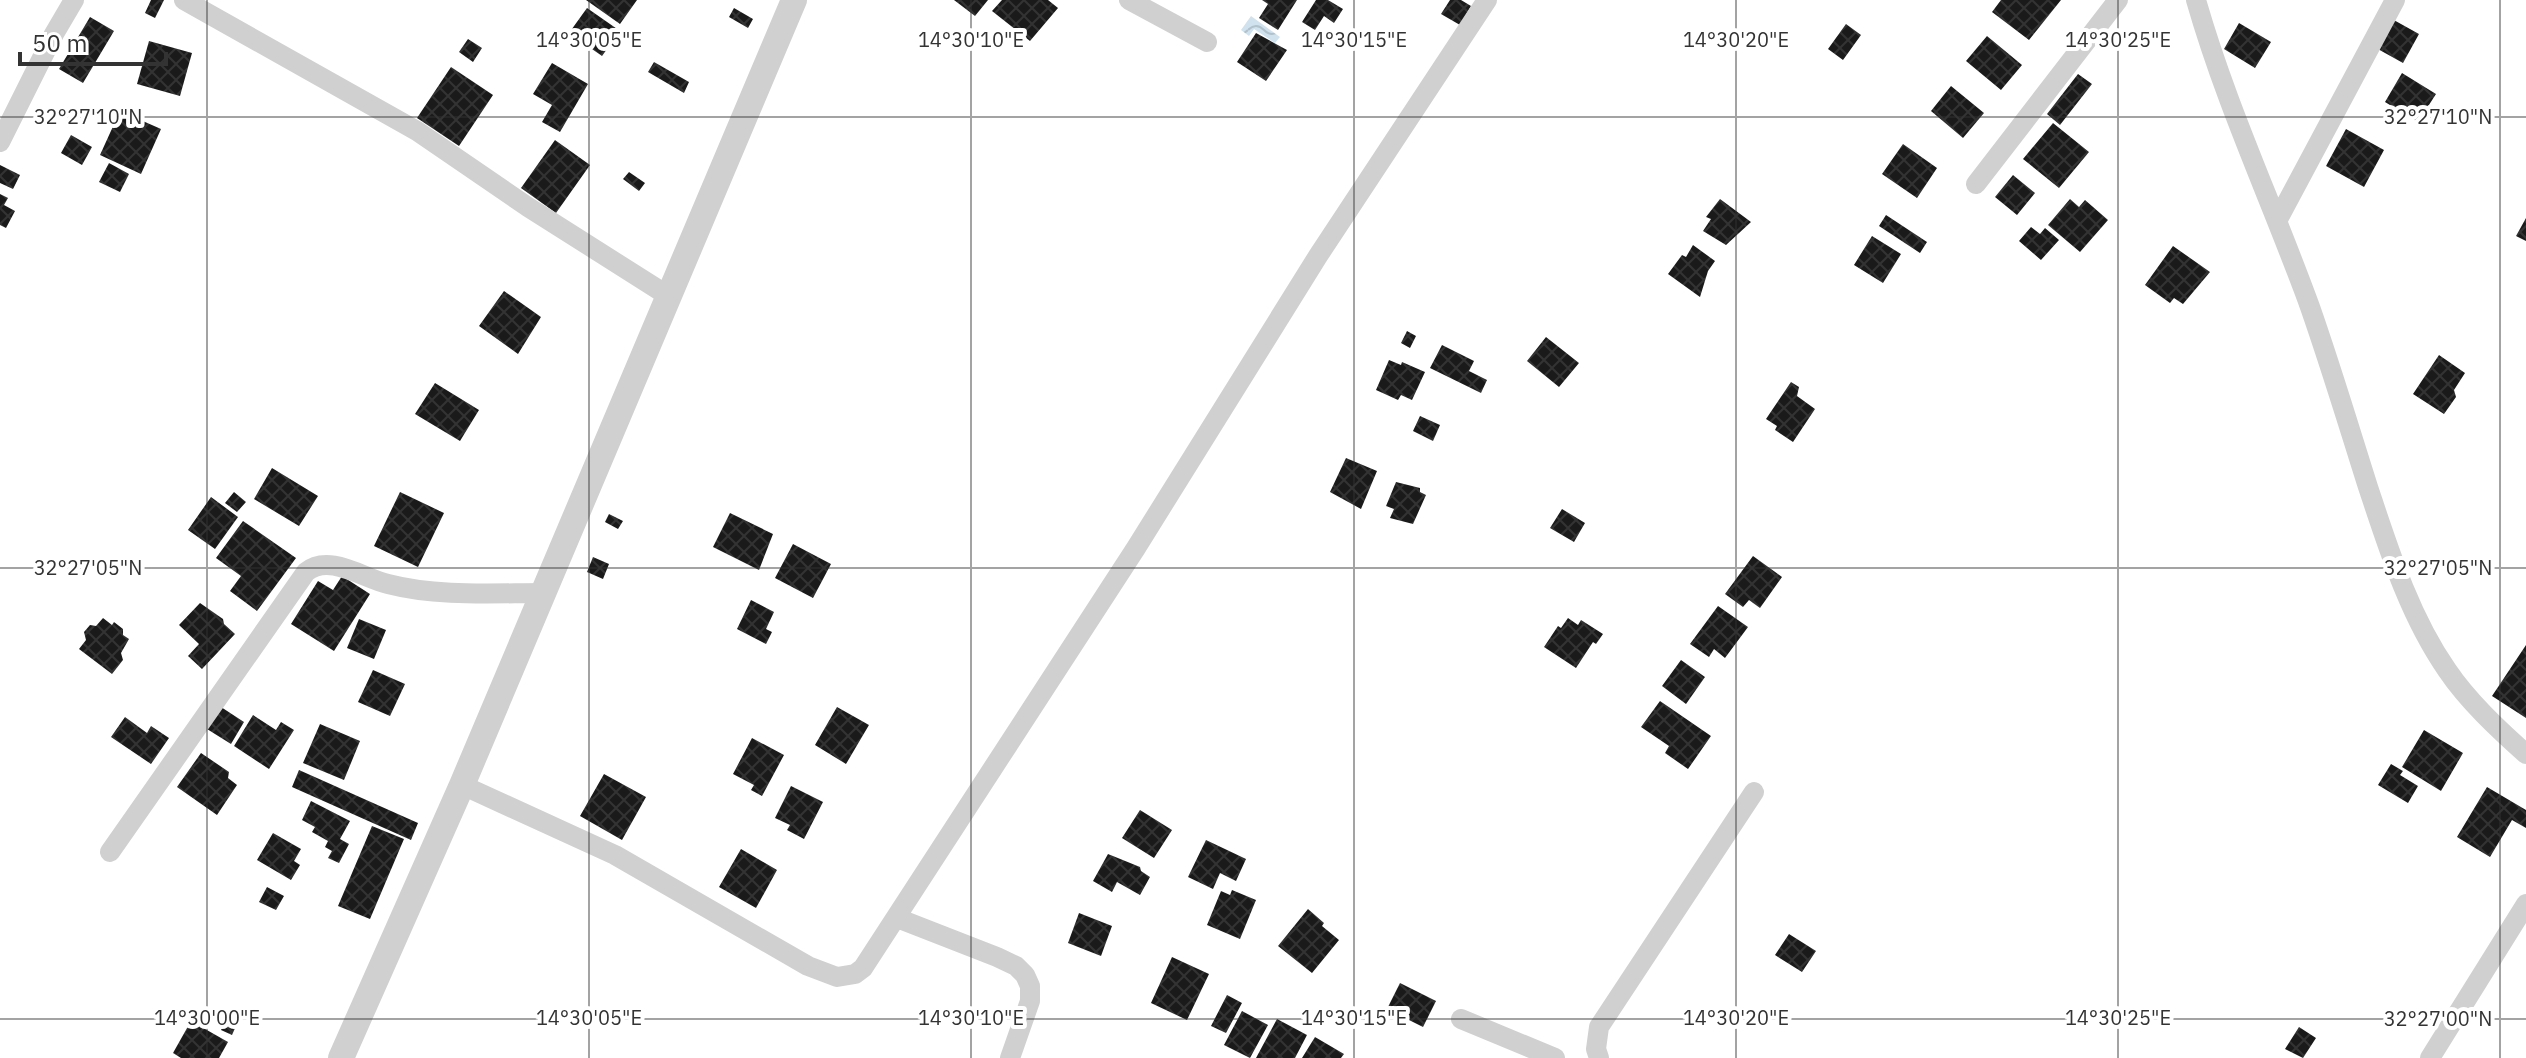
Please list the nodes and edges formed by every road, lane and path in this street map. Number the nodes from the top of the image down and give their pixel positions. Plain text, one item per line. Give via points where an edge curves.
1 (74, 0) edge
2 (184, 0) edge
3 (794, 0) edge
4 (1129, 0) edge
5 (1487, 0) edge
6 (2118, 0) edge
7 (2196, 0) edge
8 (2395, 0) edge
9 (1207, 42) dead end
10 (0, 142) edge
11 (1976, 184) dead end
12 (2277, 221) junction
13 (670, 297) junction
14 (544, 593) junction
15 (2526, 754) edge
16 (462, 785) junction
17 (1754, 792) dead end
18 (110, 852) dead end
19 (2526, 904) edge
20 (897, 918) junction
21 (1461, 1019) dead end
22 (341, 1058) edge
23 (1010, 1058) edge
24 (1555, 1058) edge
25 (1599, 1058) edge
26 (2430, 1058) edge

1 - 10 street
2 - 13 street via 417,131
3 - 13 street
4 - 9 street
5 - 20 street
6 - 11 street
7 - 12 street
8 - 12 street
12 - 15 street via 2380,524 2420,624 2458,684
13 - 14 street
14 - 16 street
14 - 18 street via 426,591 330,565 314,566
16 - 20 street via 615,855 826,974 848,977 863,968
16 - 22 street
17 - 25 street via 1599,1027
19 - 26 street
20 - 23 street via 997,957 1025,975 1030,1001
21 - 24 street

